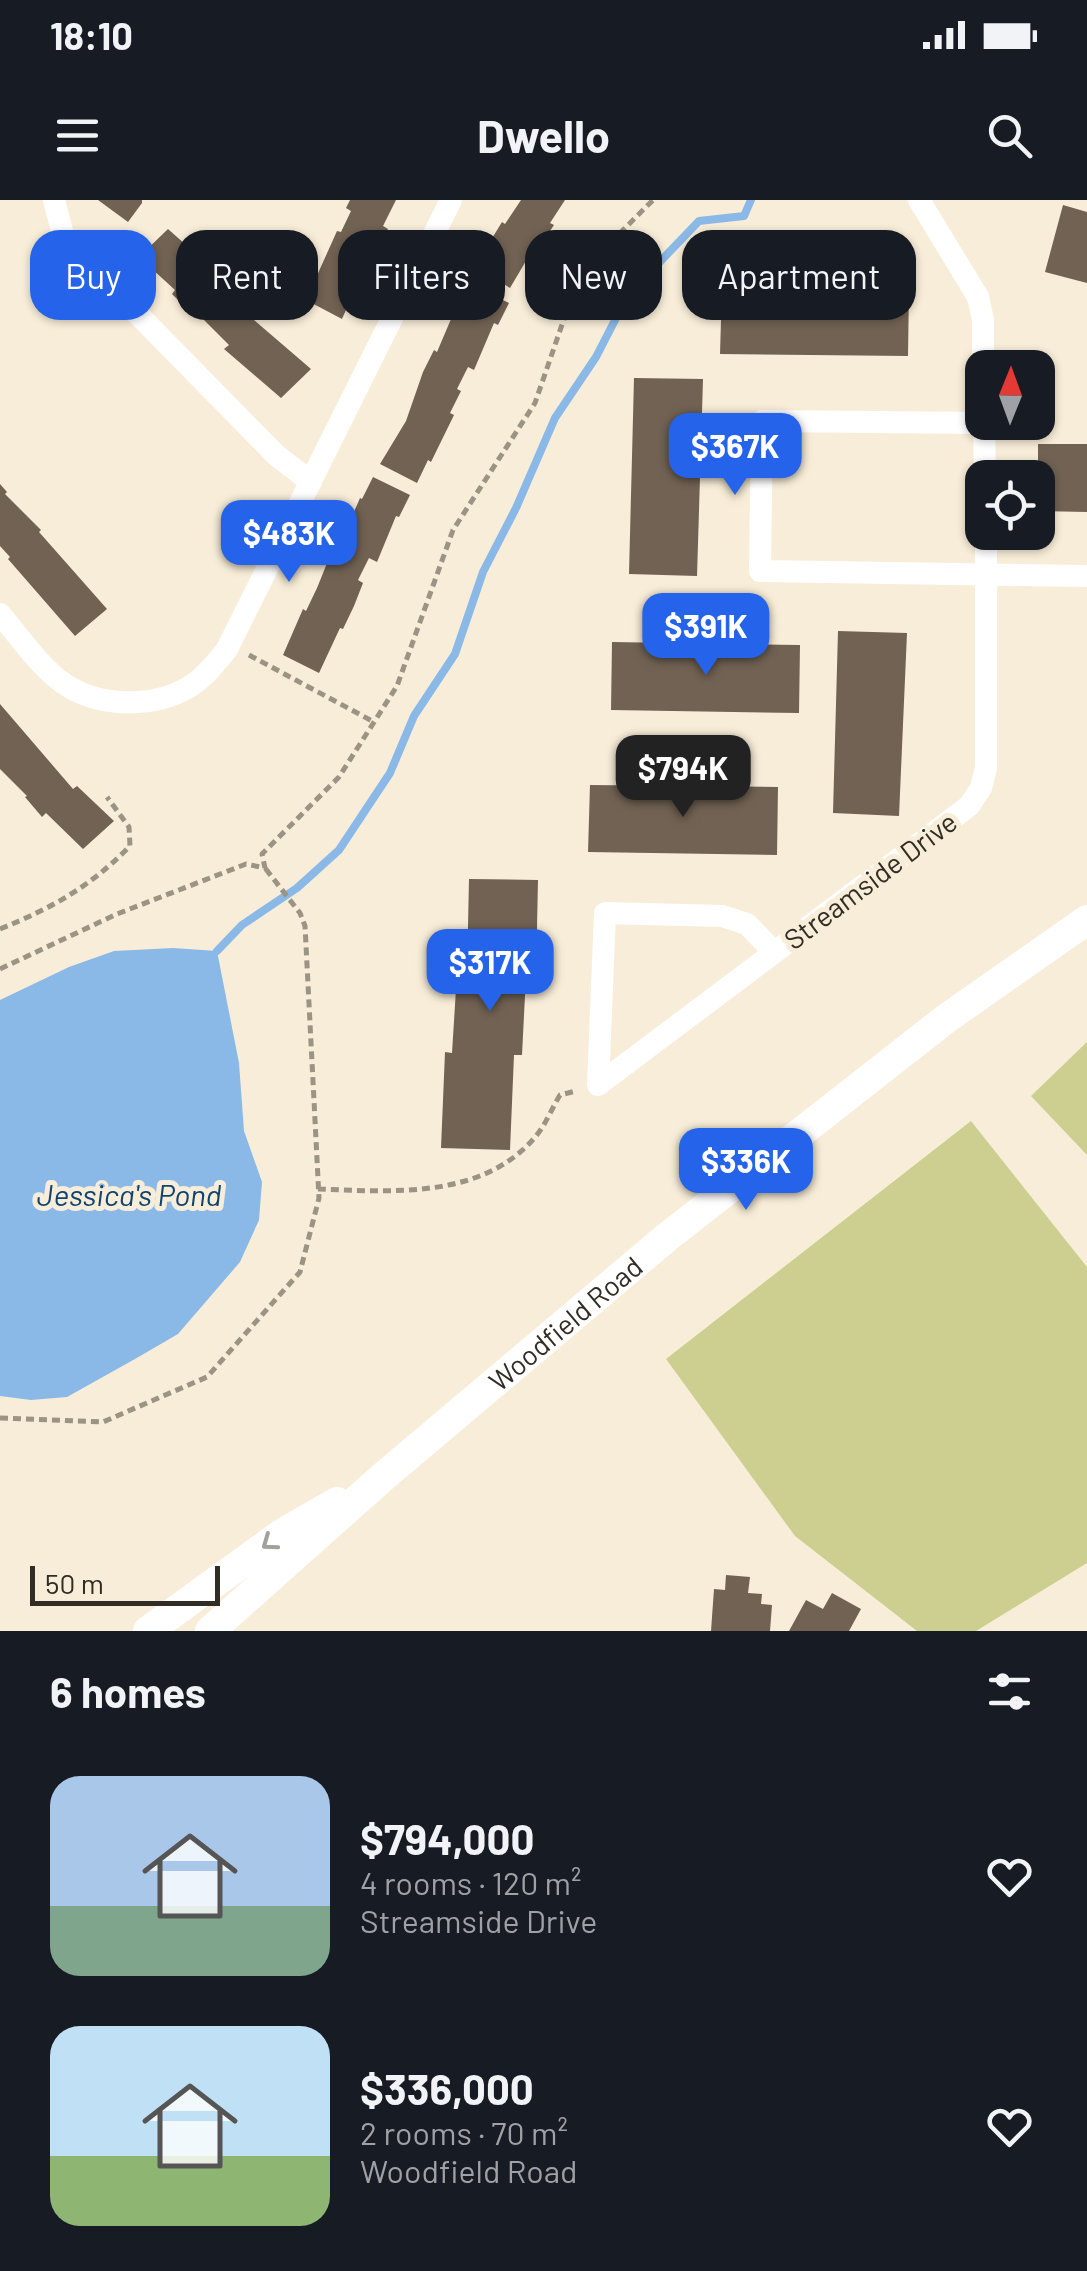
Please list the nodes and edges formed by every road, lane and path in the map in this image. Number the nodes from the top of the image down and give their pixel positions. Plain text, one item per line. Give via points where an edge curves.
1 (54, 200) edge
2 (451, 200) edge
3 (653, 200) edge
4 (919, 200) edge
5 (984, 350) edge
6 (965, 423) edge
7 (310, 482) junction
8 (986, 550) edge
9 (986, 574) junction
10 (1087, 576) edge
11 (0, 614) edge
12 (230, 645) junction
13 (374, 722) junction
14 (107, 797) dead end
15 (262, 854) junction
16 (246, 864) junction
17 (265, 868) junction
18 (1087, 920) edge
19 (0, 930) edge
20 (774, 952) junction
21 (0, 969) edge
22 (598, 1085) junction
23 (318, 1189) junction
24 (0, 1418) edge
25 (384, 1476) junction
26 (148, 1631) edge
27 (210, 1631) edge

1 - 7 street via 64,239
2 - 7 street
3 - 13 path via 594,259 534,403 454,530 397,686
4 - 5 street via 978,297
6 - 9 street via 762,420 760,571
7 - 12 street
8 - 9 street, Streamside Drive
9 - 10 street
9 - 20 street, Streamside Drive via 982,788 969,806
11 - 12 street via 59,680 108,700 138,702 190,687
12 - 13 path
13 - 15 path via 339,777
14 - 19 path via 129,827 130,846 102,875 51,908
15 - 16 path
15 - 17 path
16 - 17 path
16 - 21 path
17 - 23 path via 306,926
18 - 25 main road, Woodfield Road via 815,1118
20 - 22 street, Streamside Drive
20 - 22 street, Streamside Drive via 747,924 722,916 604,913
22 - 23 path via 560,1095 538,1134 508,1163 446,1188
23 - 24 path via 300,1272 207,1376 103,1422
25 -> 26 main road, Woodfield Road via 283,1533
25 - 27 main road, Woodfield Road

